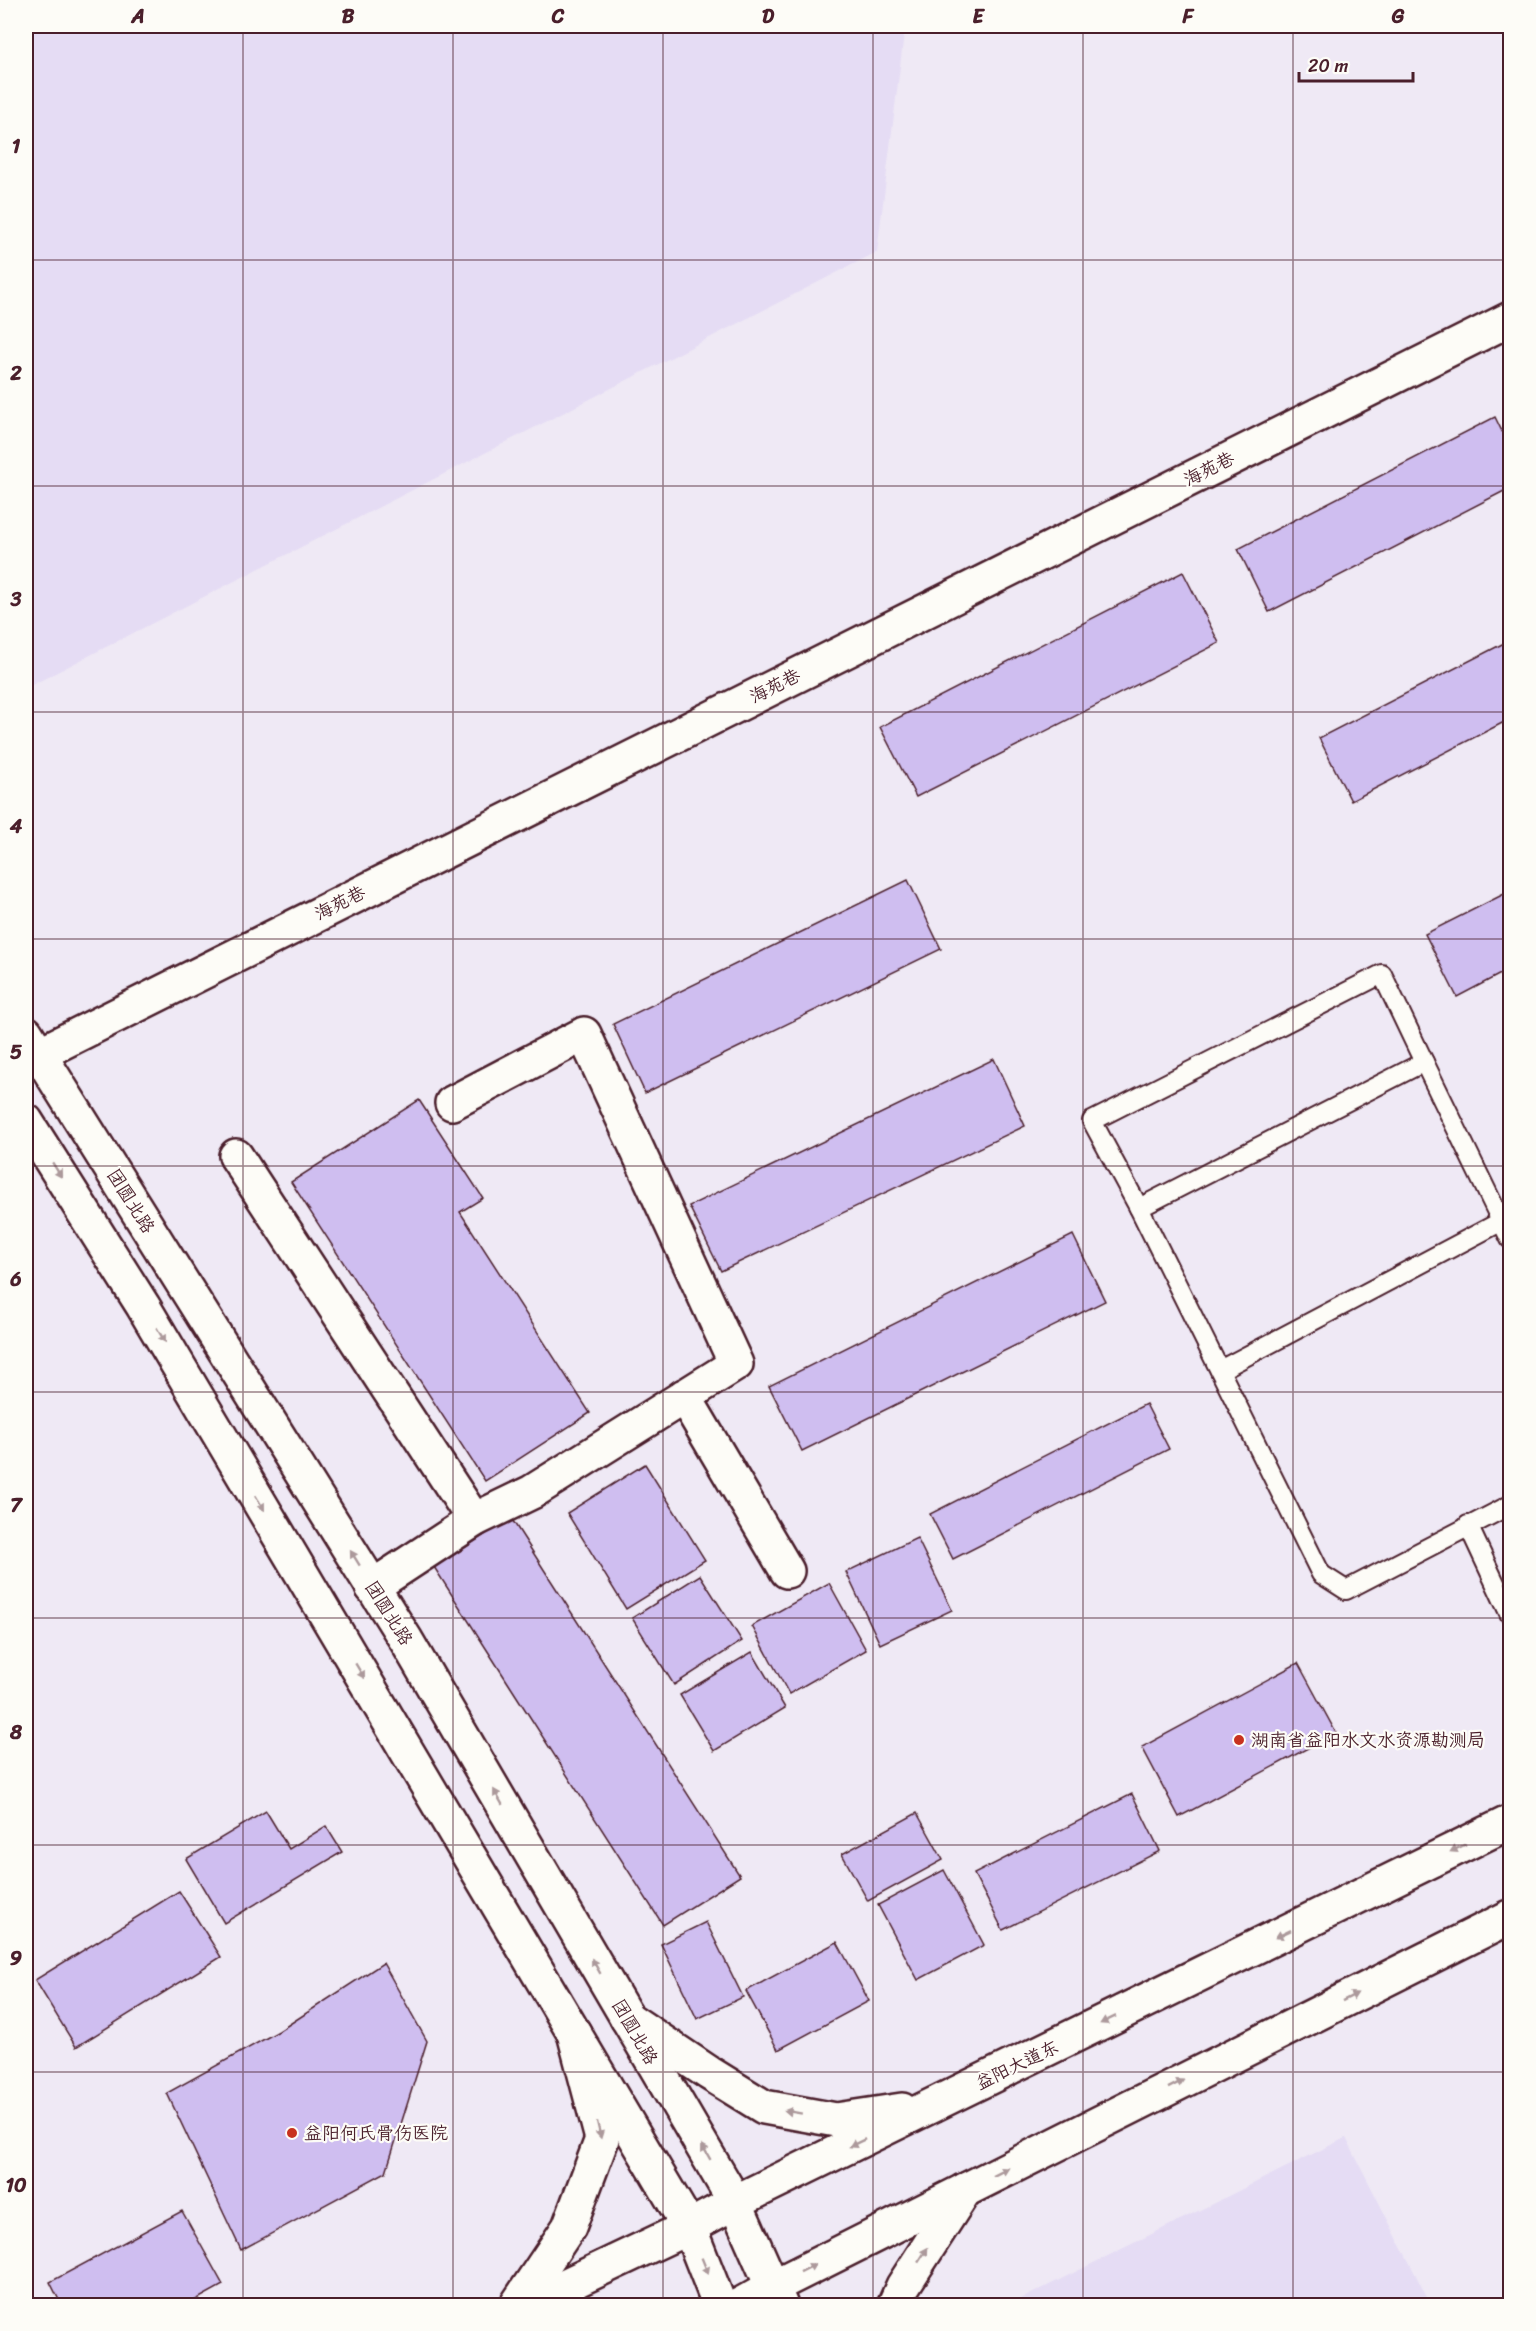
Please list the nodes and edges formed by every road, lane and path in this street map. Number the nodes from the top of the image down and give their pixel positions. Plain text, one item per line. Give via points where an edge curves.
1 (1510, 319) edge
2 (32, 1043) edge
3 (1424, 1062) junction
4 (452, 1103) dead end
5 (26, 1121) edge
6 (236, 1156) dead end
7 (1139, 1208) junction
8 (1502, 1221) junction
9 (1510, 1239) edge
10 (1220, 1370) junction
11 (684, 1396) junction
12 (1510, 1505) edge
13 (474, 1520) junction
14 (1468, 1525) junction
15 (787, 1571) dead end
16 (372, 1587) junction
17 (1510, 1615) edge
18 (1510, 1822) edge
19 (1510, 1917) edge
20 (627, 2018) junction
21 (574, 2033) junction
22 (934, 2105) junction
23 (965, 2190) junction
24 (735, 2202) junction
25 (689, 2227) junction
26 (777, 2296) edge
27 (516, 2306) edge
28 (522, 2306) edge
29 (720, 2306) edge
30 (738, 2306) edge
31 (894, 2306) edge

1 - 2 main road, 海苑巷
16 -> 2 main road, 团圆北路
3 - 7 lane
3 - 7 lane via 1382,974 1092,1120
3 - 8 lane
4 - 11 main road via 584,1034 736,1364
5 -> 21 main road via 143,1306
6 - 13 main road
7 - 10 lane
8 - 9 lane
8 - 10 lane
10 - 14 lane via 1321,1574 1346,1590
11 - 13 main road via 532,1492
11 - 15 main road
12 - 14 lane
13 - 16 main road
14 - 17 lane
20 -> 16 main road, 团圆北路
18 -> 22 main road, 益阳大道东
23 -> 19 main road
22 -> 20 main road via 836,2120 764,2107
24 -> 20 main road, 团圆北路
21 - 25 main road
21 -> 27 main road via 602,2139 568,2227
22 -> 24 main road, 益阳大道东
26 -> 23 main road
31 -> 23 main road
24 - 25 main road, 益阳大道东
24 - 26 main road, 团圆北路
25 - 28 main road, 益阳大道东
25 -> 29 main road
26 - 30 main road

